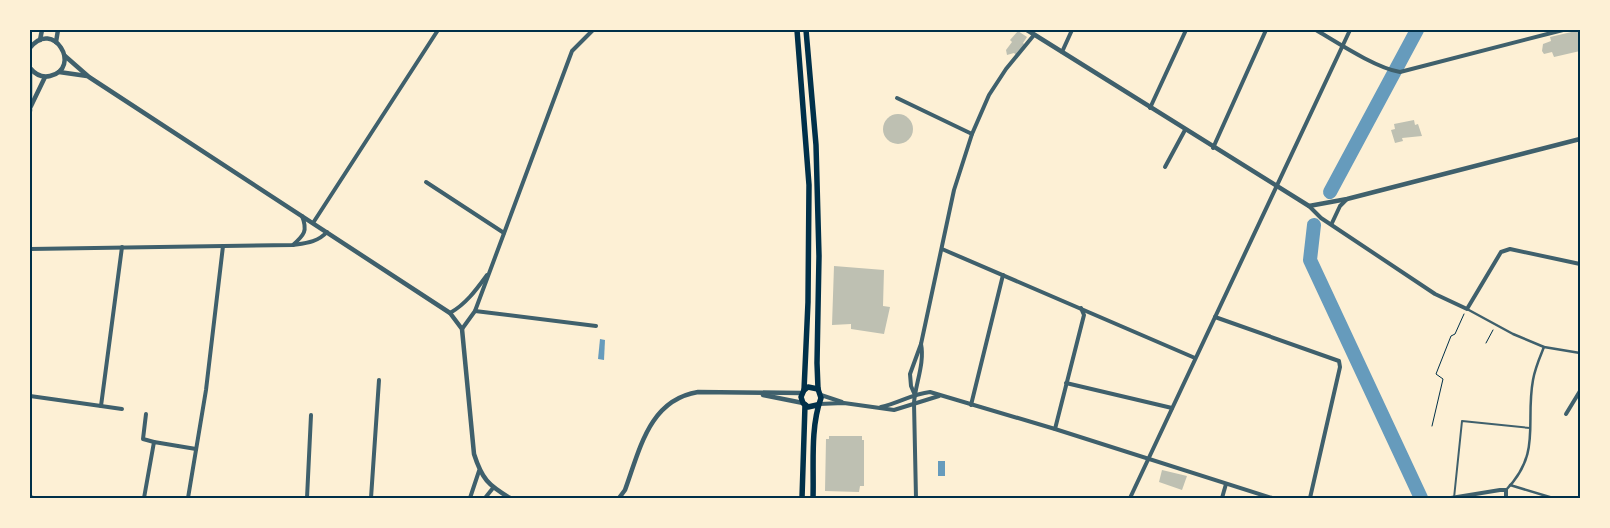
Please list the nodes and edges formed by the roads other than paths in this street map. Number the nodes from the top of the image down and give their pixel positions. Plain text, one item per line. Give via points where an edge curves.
1 (42, 30) edge
2 (58, 30) edge
3 (438, 30) edge
4 (593, 30) edge
5 (797, 30) edge
6 (806, 30) edge
7 (1027, 30) edge
8 (1072, 30) edge
9 (1186, 30) edge
10 (1266, 30) edge
11 (1316, 30) edge
12 (1350, 30) edge
13 (1563, 30) edge
14 (1034, 35) junction
15 (40, 40) junction
16 (56, 42) junction
17 (31, 45) edge
18 (1343, 46) junction
19 (1062, 52) junction
20 (65, 56) junction
21 (30, 68) edge
22 (59, 72) junction
23 (45, 77) junction
24 (89, 77) junction
25 (897, 98) dead end
26 (30, 107) edge
27 (1150, 108) junction
28 (30, 111) edge
29 (1185, 130) junction
30 (972, 134) junction
31 (1580, 139) edge
32 (1213, 148) junction
33 (1165, 167) dead end
34 (426, 182) dead end
35 (1276, 188) junction
36 (1347, 199) junction
37 (1309, 206) junction
38 (302, 216) junction
39 (313, 223) junction
40 (1332, 223) junction
41 (327, 232) junction
42 (504, 233) junction
43 (293, 245) junction
44 (223, 246) junction
45 (122, 247) junction
46 (30, 249) edge
47 (942, 249) junction
48 (1580, 264) edge
49 (489, 272) junction
50 (1003, 275) junction
51 (1081, 308) junction
52 (1467, 309) junction
53 (475, 311) junction
54 (450, 313) junction
55 (1215, 317) junction
56 (596, 326) dead end
57 (462, 329) junction
58 (920, 344) junction
59 (1544, 347) junction
60 (1580, 353) edge
61 (1195, 358) junction
62 (379, 380) dead end
63 (1066, 383) junction
64 (803, 391) junction
65 (1580, 391) edge
66 (820, 392) junction
67 (914, 393) junction
68 (760, 394) junction
69 (30, 396) edge
70 (939, 396) junction
71 (844, 402) junction
72 (914, 403) junction
73 (804, 404) junction
74 (818, 405) junction
75 (971, 405) junction
76 (102, 406) junction
77 (881, 407) junction
78 (122, 408) dead end
79 (1172, 408) junction
80 (146, 414) dead end
81 (1566, 414) dead end
82 (311, 415) dead end
83 (1531, 428) junction
84 (1055, 429) junction
85 (154, 442) junction
86 (196, 449) junction
87 (1148, 459) junction
88 (479, 471) junction
89 (1226, 484) junction
90 (1510, 485) junction
91 (493, 488) junction
92 (1506, 490) junction
93 (144, 498) edge
94 (188, 498) edge
95 (307, 498) edge
96 (371, 498) edge
97 (470, 498) edge
98 (485, 498) edge
99 (510, 498) edge
100 (619, 498) edge
101 (802, 498) edge
102 (813, 498) edge
103 (916, 498) edge
104 (1130, 498) edge
105 (1222, 498) edge
106 (1272, 498) edge
107 (1310, 498) edge
108 (1452, 498) edge
109 (1506, 498) edge
110 (1553, 498) edge

1 - 15 street
2 - 16 street
3 - 39 street
4 - 42 street via 572,51
5 - 64 main road via 809,185
6 - 66 main road via 816,144
7 - 14 street
8 - 19 street
9 - 27 street
10 - 32 street
11 - 18 street
12 - 18 street
13 - 18 street via 1406,71 1389,69
14 - 19 street
14 - 30 street via 989,95
15 - 16 street
15 - 17 street
16 - 20 street
18 - 35 street
19 - 27 street
20 - 22 street
20 - 24 street
21 - 23 street
21 - 26 street
22 - 23 street
22 - 24 street
23 - 26 street
24 - 38 street
25 - 30 street
26 - 28 street
27 - 29 street
29 - 32 street
29 - 33 street
30 - 47 street via 954,190
31 - 36 street
32 - 35 street
34 - 42 street
35 - 37 street
35 - 55 street
36 - 37 street
36 - 40 street
37 - 40 street via 1321,218
38 - 39 street
38 - 43 street via 305,233
39 - 41 street
40 - 52 street via 1435,294
41 - 43 street via 314,241
41 - 54 street
42 - 49 street
43 - 44 street
44 - 45 street
44 - 86 street
45 - 46 street
45 - 76 street
47 - 50 street
47 - 58 street
48 - 52 street via 1505,250
49 - 53 street
49 - 54 street via 472,295
50 - 51 street
50 - 75 street
51 - 61 street
51 - 63 street via 1084,315
52 - 59 street
53 - 56 street
53 - 57 street
54 - 57 street
55 - 61 street
55 - 107 street via 1339,361
57 - 88 street via 474,454
58 - 67 street via 919,386
58 - 67 street via 910,374
59 - 60 street
59 - 83 street via 1532,381
61 - 79 street
62 - 96 street
63 - 79 street
63 - 84 street
64 - 66 main road via 811,387
64 - 68 street
64 - 73 main road
65 - 81 street
66 - 71 street
66 - 74 main road
67 - 70 street via 930,392
67 - 72 street
67 - 77 street
68 - 73 street
68 - 100 street via 698,392 684,394 668,403 649,425 625,490
69 - 76 street
70 - 72 street
70 - 75 street
71 - 74 street
71 - 77 street
72 - 77 street via 894,410
72 - 103 street
73 - 74 main road via 810,407
73 - 101 main road
74 - 102 main road
75 - 84 street
76 - 78 street
79 - 87 street
80 - 85 street via 143,439
82 - 95 street
83 - 90 street via 1522,470
83 - 108 lane via 1462,421
84 - 87 street
85 - 86 street
85 - 93 street
86 - 94 street
87 - 89 street
87 - 104 street
88 - 91 street
88 - 97 street
89 - 105 street
89 - 106 street
90 - 92 street
90 - 110 street
91 - 98 street
91 - 99 street
92 - 108 street
92 - 109 street

